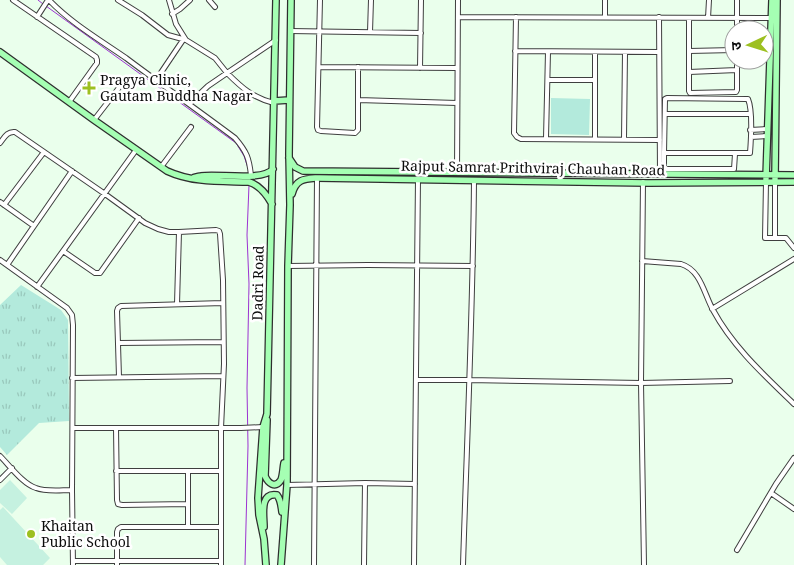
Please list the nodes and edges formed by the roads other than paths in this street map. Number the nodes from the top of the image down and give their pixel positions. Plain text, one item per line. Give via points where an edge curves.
1 (13, 0) edge
2 (118, 0) edge
3 (169, 0) edge
4 (190, 0) edge
5 (209, 0) edge
6 (276, 0) edge
7 (290, 0) edge
8 (320, 0) edge
9 (371, 0) edge
10 (421, 0) edge
11 (458, 0) edge
12 (605, 0) edge
13 (709, 0) edge
14 (737, 0) edge
15 (772, 0) edge
16 (777, 0) edge
17 (48, 1) edge
18 (215, 7) dead end
19 (172, 14) junction
20 (458, 16) junction
21 (37, 17) junction
22 (516, 17) junction
23 (605, 17) junction
24 (659, 17) junction
25 (689, 18) junction
26 (708, 18) junction
27 (737, 18) junction
28 (774, 18) junction
29 (290, 31) junction
30 (319, 31) junction
31 (370, 32) junction
32 (420, 33) junction
33 (185, 40) junction
34 (276, 40) junction
35 (724, 50) edge
36 (515, 51) junction
37 (689, 51) junction
38 (0, 52) edge
39 (548, 52) junction
40 (595, 52) junction
41 (624, 52) junction
42 (659, 52) junction
43 (319, 67) junction
44 (358, 67) junction
45 (420, 68) junction
46 (458, 68) junction
47 (737, 70) joint
48 (689, 72) junction
49 (227, 73) junction
50 (125, 80) dead end
51 (156, 80) junction
52 (548, 80) junction
53 (595, 80) junction
54 (289, 100) junction
55 (358, 100) junction
56 (69, 102) junction
57 (274, 102) junction
58 (457, 103) junction
59 (189, 104) junction
60 (665, 114) junction
61 (750, 114) junction
62 (94, 120) junction
63 (191, 126) dead end
64 (768, 129) junction
65 (750, 130) junction
66 (767, 136) junction
67 (751, 137) junction
68 (546, 138) junction
69 (595, 139) junction
70 (624, 139) junction
71 (660, 140) junction
72 (0, 144) edge
73 (136, 150) junction
74 (44, 152) junction
75 (664, 153) junction
76 (289, 154) junction
77 (735, 154) junction
78 (160, 167) junction
79 (273, 169) junction
80 (72, 171) junction
81 (457, 172) junction
82 (660, 174) junction
83 (766, 175) junction
84 (775, 175) junction
85 (794, 175) edge
86 (251, 176) junction
87 (193, 178) junction
88 (317, 178) junction
89 (418, 179) junction
90 (474, 180) junction
91 (643, 182) junction
92 (766, 182) junction
93 (775, 182) junction
94 (794, 182) edge
95 (105, 194) junction
96 (0, 202) edge
97 (272, 204) junction
98 (4, 205) junction
99 (290, 205) junction
100 (139, 218) junction
101 (34, 226) junction
102 (179, 232) junction
103 (775, 238) junction
104 (794, 248) edge
105 (63, 251) junction
106 (794, 259) edge
107 (0, 260) edge
108 (642, 261) junction
109 (7, 265) junction
110 (288, 266) junction
111 (316, 266) junction
112 (417, 266) junction
113 (473, 266) junction
114 (37, 287) junction
115 (223, 303) junction
116 (177, 304) junction
117 (712, 309) junction
118 (224, 342) junction
119 (118, 343) junction
120 (223, 376) junction
121 (119, 377) junction
122 (72, 378) junction
123 (416, 380) junction
124 (468, 380) junction
125 (730, 381) dead end
126 (641, 383) junction
127 (794, 404) edge
128 (267, 414) junction
129 (263, 427) junction
130 (73, 428) junction
131 (116, 428) junction
132 (221, 428) junction
133 (286, 446) junction
134 (0, 456) edge
135 (794, 458) edge
136 (12, 468) junction
137 (116, 471) junction
138 (188, 471) junction
139 (220, 471) junction
140 (0, 480) edge
141 (315, 484) junction
142 (365, 484) junction
143 (415, 484) junction
144 (287, 485) junction
145 (72, 490) junction
146 (770, 493) junction
147 (188, 504) junction
148 (794, 509) edge
149 (188, 527) junction
150 (220, 527) junction
151 (264, 539) junction
152 (282, 541) junction
153 (737, 550) dead end
154 (73, 563) edge
155 (117, 563) edge
156 (187, 563) edge
157 (220, 563) edge
158 (266, 565) edge
159 (281, 565) edge
160 (314, 565) edge
161 (364, 565) edge
162 (414, 565) edge
163 (463, 565) edge
164 (644, 565) edge

1 - 21 street
2 - 33 street via 168,35
3 - 19 street
4 - 19 street
5 - 18 street
6 - 34 street, Dadri Road
7 - 29 street
8 - 30 street
9 - 31 street
10 - 32 street
11 - 20 street
12 - 23 street
13 - 26 street
14 - 27 street
15 - 28 street
16 - 28 street
17 - 21 street
17 - 51 street
19 - 33 street
20 - 22 street
20 - 46 street
21 - 56 street via 96,57 97,63
22 - 23 street
22 - 36 street
23 - 24 street
24 - 25 street
24 - 42 street
25 - 26 street
25 - 37 street
26 - 27 street
27 - 28 street
28 - 64 street
28 - 84 street
29 - 30 street
29 - 54 street
30 - 31 street
30 - 43 street
31 - 32 street
32 - 45 street
33 - 49 street via 215,58
33 - 51 street
34 - 49 street
34 - 57 street, Dadri Road
35 - 37 street
36 - 39 street
36 - 68 street via 514,133 521,139
37 - 48 street
38 - 56 street
39 - 40 street
39 - 52 street
40 - 41 street
40 - 53 street
41 - 42 street
41 - 70 street
42 - 71 street
43 - 44 street
43 - 55 street via 318,130 357,132
44 - 45 street
44 - 55 street
45 - 46 street
46 - 58 street
47 - 48 street
47 - 48 street via 737,90 734,93 690,92
49 - 57 street via 245,91
49 - 59 street
50 - 62 street
51 - 59 street
52 - 53 street
52 - 68 street
53 - 69 street
54 - 57 street
54 - 76 street
55 - 58 street
56 - 62 street
57 - 79 street, Dadri Road
58 - 81 street
59 - 86 street via 235,138 248,158
60 - 61 street
60 - 61 street via 667,98 748,99
60 - 75 street
61 - 65 street
62 - 73 street
63 - 78 street
64 - 65 street
64 - 66 street
65 - 67 street
66 - 67 street
66 - 83 street
67 - 77 street via 750,153
68 - 69 street
69 - 70 street
70 - 71 street
71 - 82 street
72 - 74 street via 11,131
73 - 78 street
73 - 95 street
74 - 80 street
74 - 98 street
75 - 77 street
75 - 77 street via 667,170 734,169
76 - 81 street, Rajput Samrat Prithviraj Chauhan Road via 295,167 303,172
76 - 99 street
78 - 87 street via 178,176
79 - 86 street via 268,174
79 - 97 street, Dadri Road
80 - 95 street
80 - 101 street
81 - 82 street, Rajput Samrat Prithviraj Chauhan Road
82 - 83 street, Rajput Samrat Prithviraj Chauhan Road
83 - 84 street, Rajput Samrat Prithviraj Chauhan Road
83 - 92 street
84 - 85 street, Rajput Samrat Prithviraj Chauhan Road
84 - 93 street
86 - 87 street via 202,175
87 - 97 street via 252,183
88 - 89 street, Rajput Samrat Prithviraj Chauhan Road
88 - 99 street, Rajput Samrat Prithviraj Chauhan Road via 298,182
88 - 111 street
89 - 90 street, Rajput Samrat Prithviraj Chauhan Road
89 - 112 street
90 - 91 street, Rajput Samrat Prithviraj Chauhan Road
90 - 113 street
91 - 92 street, Rajput Samrat Prithviraj Chauhan Road
91 - 108 street
92 - 93 street, Rajput Samrat Prithviraj Chauhan Road
92 - 103 street via 765,238
93 - 94 street, Rajput Samrat Prithviraj Chauhan Road
93 - 103 street
95 - 100 street
95 - 105 street
96 - 98 street
97 - 128 street, Dadri Road
98 - 101 street
99 - 110 street
100 - 102 street via 158,229
100 - 105 street via 100,273 95,273
101 - 109 street
102 - 115 street via 219,231
102 - 116 street
103 - 104 street via 786,238
105 - 114 street
106 - 117 street
107 - 109 street
108 - 117 street via 682,264 693,270
108 - 126 street
109 - 114 street
110 - 111 street
110 - 133 street
111 - 112 street
111 - 141 street
112 - 113 street
112 - 123 street
113 - 124 street
114 - 122 street via 72,315
115 - 116 street
115 - 118 street
116 - 119 street via 121,306 117,310
117 - 127 street via 743,353
118 - 119 street
118 - 120 street
119 - 121 street
120 - 121 street
120 - 132 street
121 - 122 street
122 - 130 street
123 - 124 street
123 - 143 street
124 - 126 street
124 - 163 street
125 - 126 street
126 - 164 street
128 - 129 street, Dadri Road
128 - 133 street via 265,476 271,484 282,479
129 - 132 street
129 - 151 street, Dadri Road via 258,498
130 - 131 street
130 - 145 street
131 - 132 street
131 - 137 street
132 - 139 street
133 - 144 street
134 - 136 street
135 - 146 street
136 - 140 street
136 - 145 street via 36,488
137 - 138 street
137 - 147 street via 118,504
138 - 139 street
138 - 147 street
139 - 150 street
141 - 142 street
141 - 144 street
141 - 160 street
142 - 143 street
142 - 161 street
143 - 162 street
144 - 152 street
145 - 154 street
146 - 148 street
146 - 153 street
147 - 149 street
149 - 150 street
149 - 155 street via 121,527 117,532
150 - 157 street
151 - 152 street via 264,501 273,494 281,503
151 - 158 street, Dadri Road
152 - 159 street
154 - 155 street
155 - 156 street
156 - 157 street

